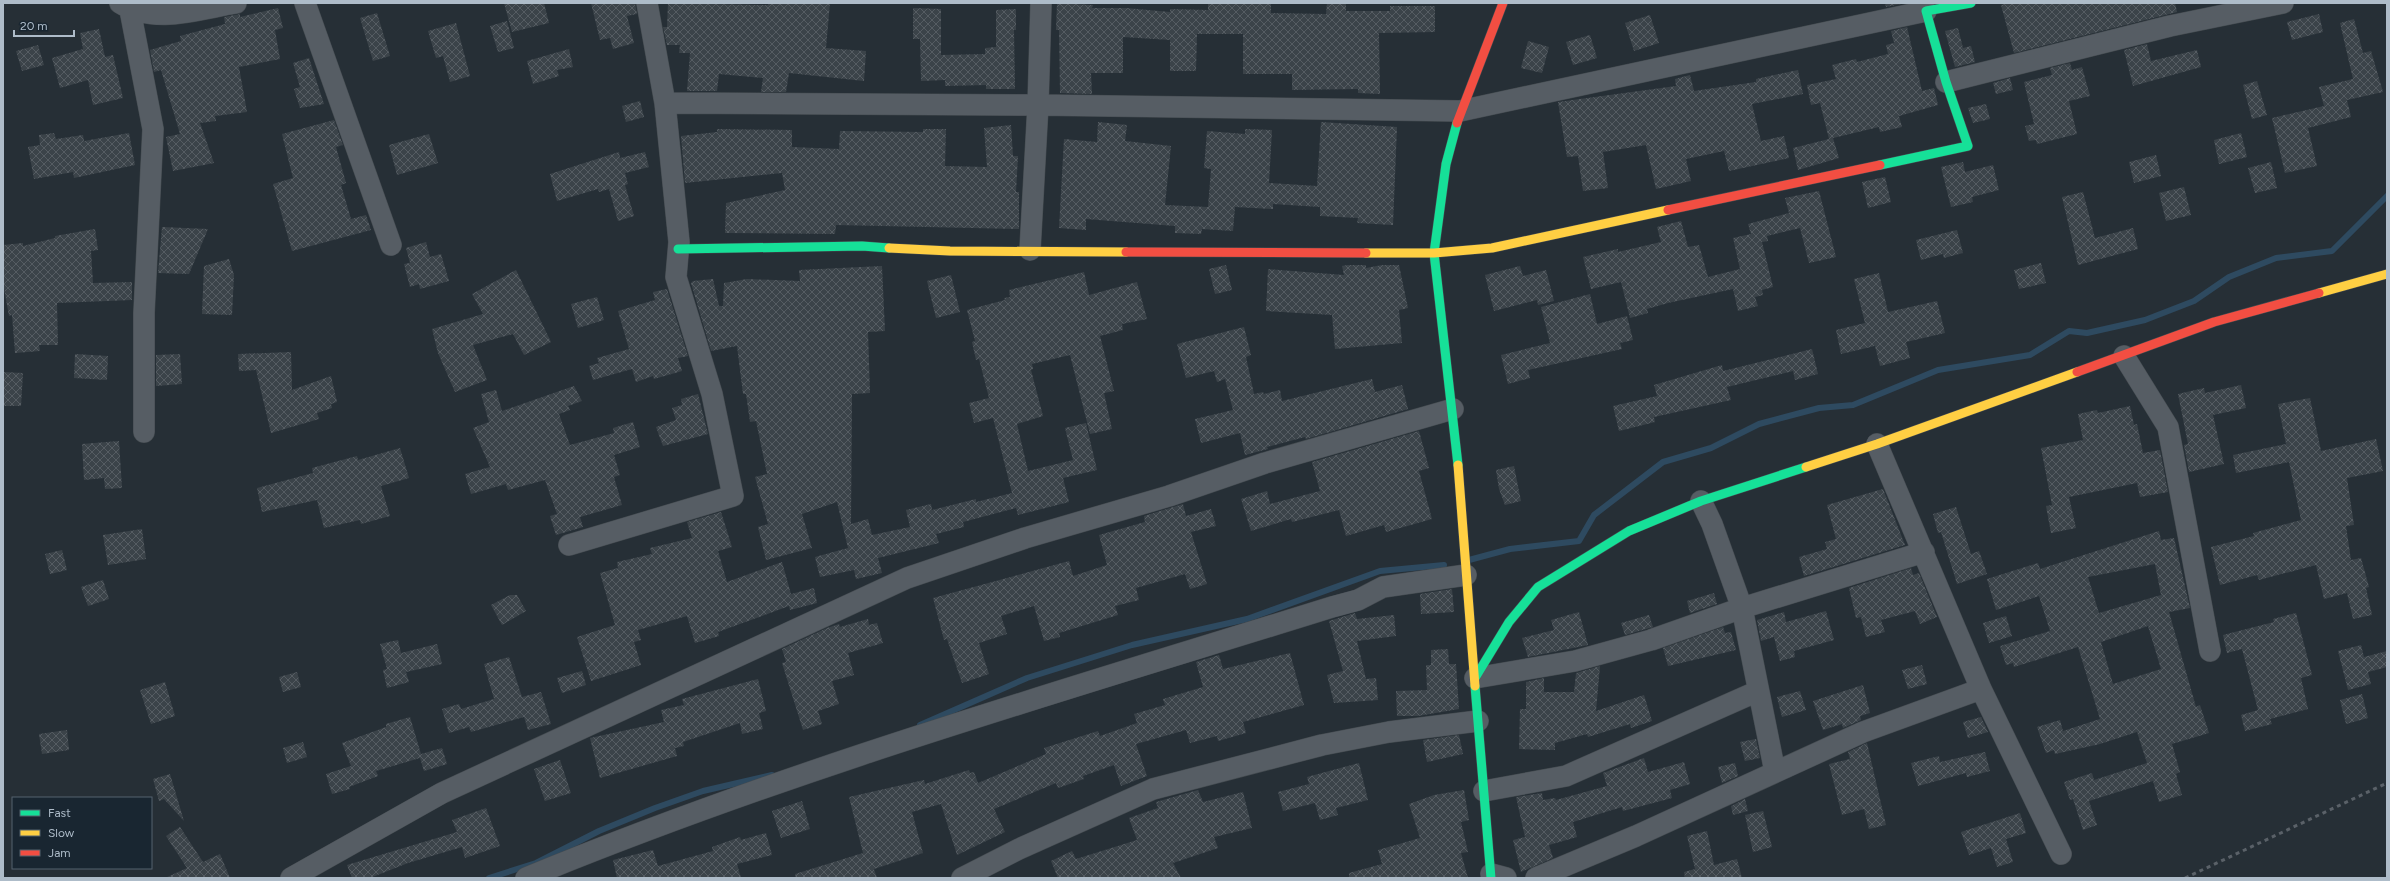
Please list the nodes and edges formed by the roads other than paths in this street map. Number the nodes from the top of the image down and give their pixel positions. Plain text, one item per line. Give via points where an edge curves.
1 (236, 3) edge
2 (305, 3) edge
3 (647, 3) edge
4 (1041, 3) edge
5 (1503, 3) edge
6 (1971, 3) edge
7 (2283, 3) edge
8 (125, 6) edge
9 (1926, 11) junction
10 (1946, 82) junction
11 (665, 103) junction
12 (1038, 105) junction
13 (1460, 111) junction
14 (391, 245) dead end
15 (678, 249) junction
16 (1030, 250) junction
17 (1434, 253) junction
18 (2387, 274) edge
19 (2124, 356) junction
20 (1453, 409) junction
21 (144, 432) dead end
22 (1877, 444) junction
23 (1701, 501) junction
24 (569, 545) dead end
25 (1924, 552) junction
26 (1466, 575) junction
27 (1742, 608) junction
28 (2210, 651) dead end
29 (1475, 678) junction
30 (1981, 689) junction
31 (1758, 691) junction
32 (1478, 721) junction
33 (1775, 772) junction
34 (1484, 791) junction
35 (2061, 854) dead end
36 (297, 874) edge
37 (1496, 877) edge
38 (526, 878) edge
39 (962, 878) edge
40 (1536, 878) edge

1 - 8 street via 161,16
2 - 14 street
3 - 11 street
4 - 12 street
5 - 13 street
6 - 9 street
7 - 10 street via 2170,26
8 - 21 street via 153,129 144,313
9 - 10 street
9 - 13 street
10 - 17 street via 1968,146 1537,239 1492,248
11 - 12 street
11 - 15 street
12 - 13 street
12 - 16 street
13 - 17 street via 1439,205
15 - 16 street via 862,246 950,251
15 - 24 street via 676,277 712,394 733,496
16 - 17 street
17 - 20 street
18 - 19 street via 2214,322
19 - 22 street
19 - 28 street via 2168,427
20 - 26 street
20 - 36 street via 1265,463 1169,496 1025,538 907,578 442,793
22 - 23 street
22 - 25 street
23 - 27 street via 1712,524
23 - 29 street via 1629,531 1538,587 1509,622
25 - 27 street
25 - 30 street
26 - 29 street
26 - 38 street via 1383,587 1358,600 960,723 605,846
27 - 29 street via 1651,640 1575,661
27 - 31 street
29 - 32 street
30 - 33 street via 1863,732
30 - 35 street
31 - 33 street
31 - 34 street via 1566,776
32 - 34 street
32 - 39 street via 1389,732 1322,745 1153,789 1019,849
33 - 40 street via 1636,836
34 - 37 street

